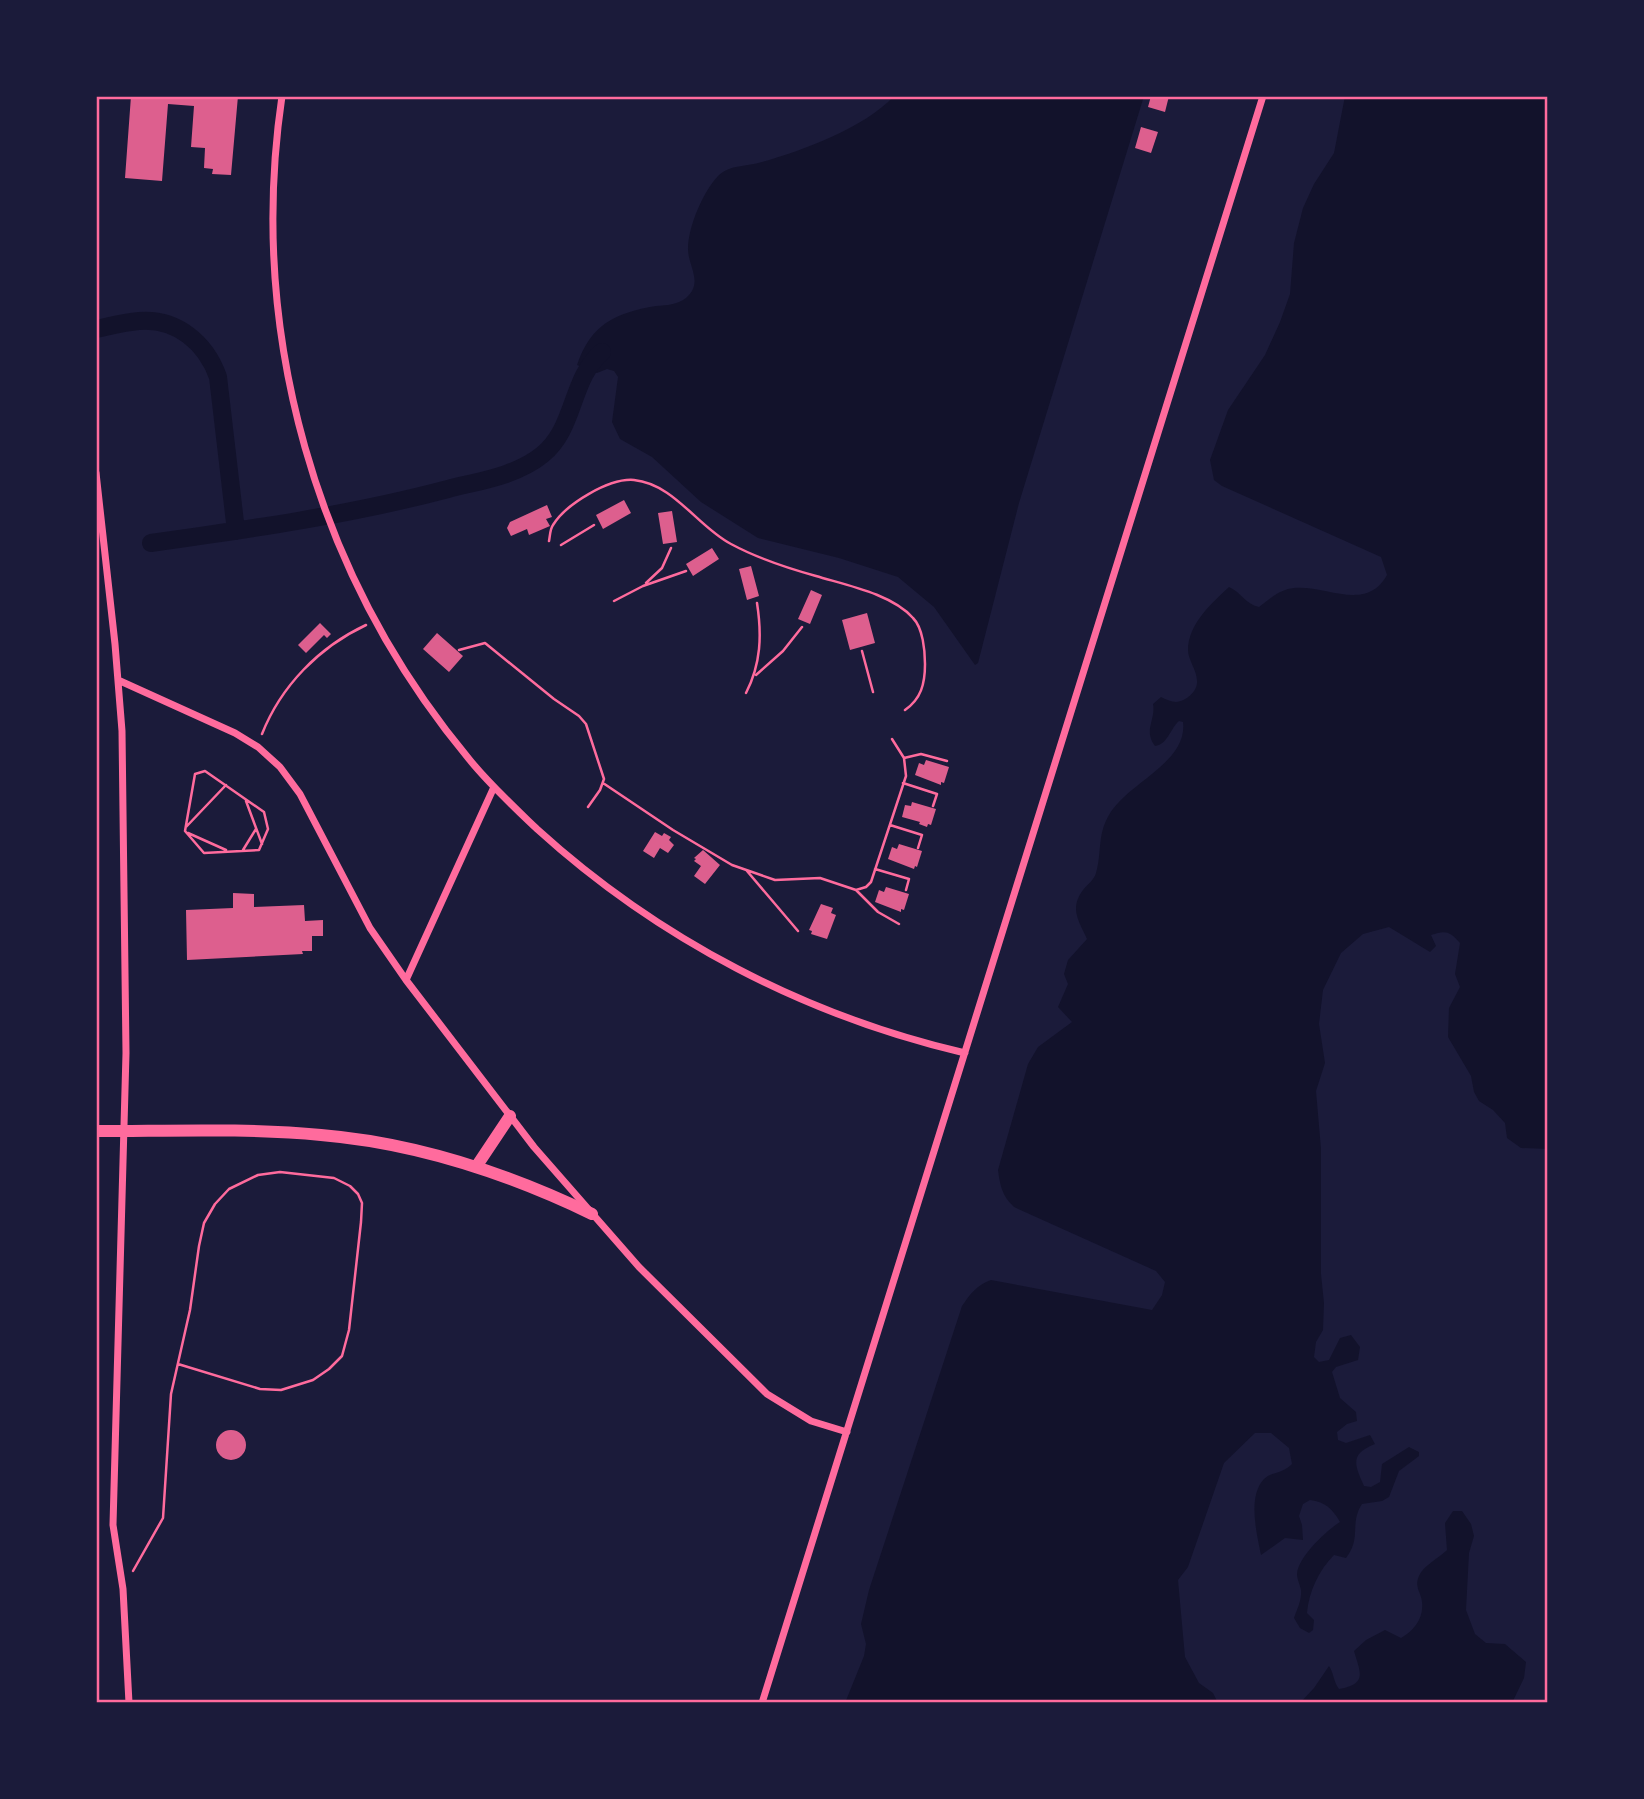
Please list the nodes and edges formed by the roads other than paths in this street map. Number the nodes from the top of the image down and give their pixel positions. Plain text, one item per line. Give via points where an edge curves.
1 (282, 96) edge
2 (1263, 96) edge
3 (96, 473) edge
4 (118, 680) junction
5 (494, 787) junction
6 (406, 980) junction
7 (965, 1053) junction
8 (510, 1116) junction
9 (96, 1131) edge
10 (477, 1167) junction
11 (592, 1214) junction
12 (847, 1432) junction
13 (129, 1703) edge
14 (762, 1703) edge

1 - 5 street via 272,214 277,306 302,440 336,538 375,621 442,726
2 - 7 street
3 - 4 street
4 - 6 street via 235,733 280,767 300,794 370,928
4 - 13 street via 126,1053 113,1525 123,1589
5 - 6 street
5 - 7 street via 590,874 711,955 809,1003
6 - 8 street
7 - 12 street
8 - 10 main road
8 - 11 street
9 - 10 main road via 323,1135 377,1142
10 - 11 main road
11 - 12 street via 695,1325 767,1394 811,1421
12 - 14 street

